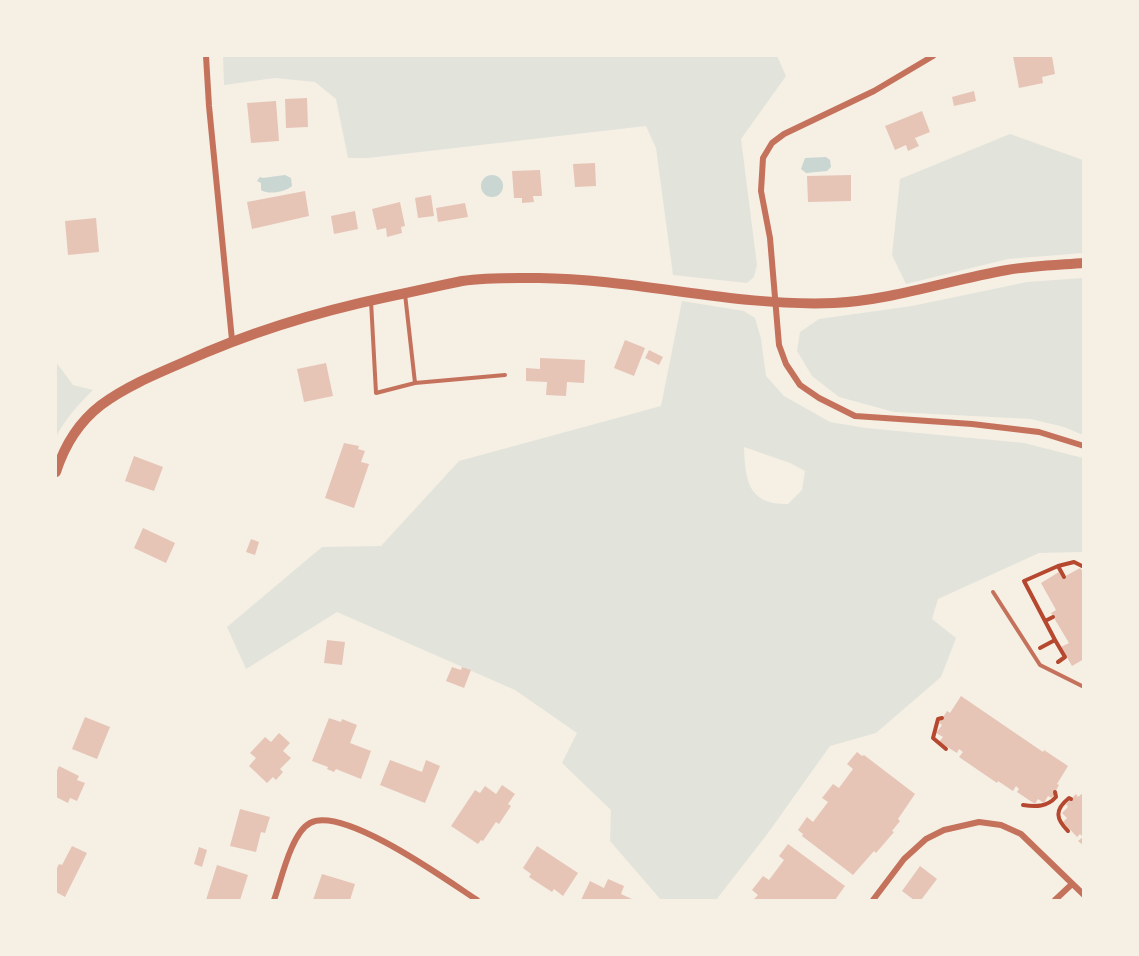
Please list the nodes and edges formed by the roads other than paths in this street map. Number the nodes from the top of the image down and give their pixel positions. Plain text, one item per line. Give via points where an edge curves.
1 (206, 56) edge
2 (933, 56) edge
3 (1083, 263) edge
4 (405, 293) junction
5 (371, 300) junction
6 (776, 303) junction
7 (232, 340) junction
8 (505, 375) dead end
9 (415, 383) junction
10 (1083, 446) edge
11 (56, 472) edge
12 (993, 592) dead end
13 (1083, 687) edge
14 (1072, 884) junction
15 (1083, 895) edge
16 (274, 900) edge
17 (477, 900) edge
18 (873, 900) edge
19 (1055, 900) edge

1 - 7 street
2 - 6 street via 874,91 784,134 766,150 761,191
3 - 6 street via 1009,270 914,292 853,300
4 - 5 street
4 - 6 street via 465,281 539,278 617,282
4 - 9 lane
5 - 7 street
5 - 9 lane via 376,393
6 - 10 street via 779,345 800,385 855,417 1017,429
7 - 11 street via 100,406 72,436
8 - 9 lane
12 - 13 lane via 1040,665
14 - 15 street
14 - 18 street via 1021,834 1001,825 979,822 944,830 926,839 904,859
14 - 19 street
16 - 17 street via 299,833 318,820 336,822 370,835 414,858

